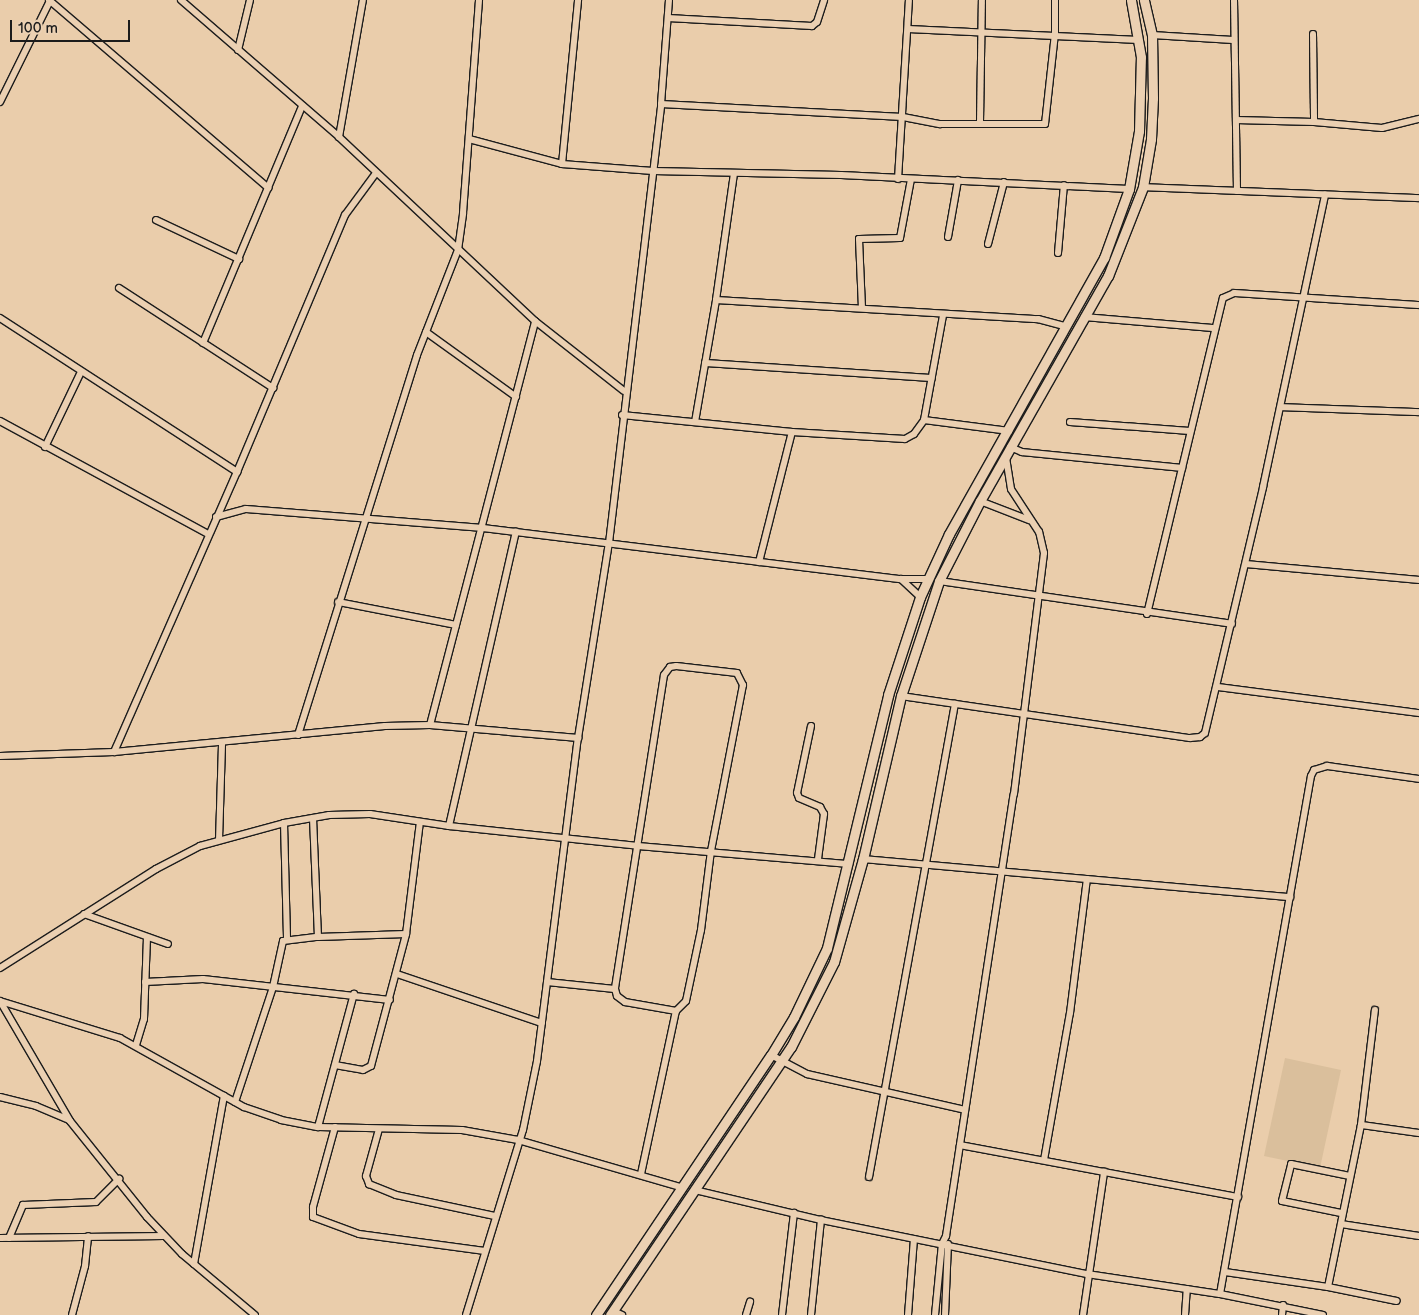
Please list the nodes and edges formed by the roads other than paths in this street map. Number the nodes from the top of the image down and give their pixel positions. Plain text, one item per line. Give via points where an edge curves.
1 (181, 0) edge
2 (250, 0) edge
3 (363, 0) edge
4 (479, 0) edge
5 (578, 0) edge
6 (669, 0) edge
7 (824, 0) edge
8 (908, 0) edge
9 (982, 0) edge
10 (1055, 0) edge
11 (1131, 0) edge
12 (1144, 0) edge
13 (1234, 0) edge
14 (50, 1) edge
15 (668, 18) junction
16 (908, 29) junction
17 (982, 32) junction
18 (1055, 34) junction
19 (1313, 34) dead end
20 (1152, 35) junction
21 (1139, 40) junction
22 (1232, 40) junction
23 (238, 50) junction
24 (0, 102) edge
25 (661, 104) junction
26 (302, 106) junction
27 (903, 117) junction
28 (1419, 118) edge
29 (1236, 120) junction
30 (980, 122) junction
31 (1314, 122) junction
32 (339, 137) junction
33 (469, 139) junction
34 (562, 164) junction
35 (653, 172) junction
36 (734, 173) junction
37 (376, 174) junction
38 (898, 179) junction
39 (912, 180) junction
40 (958, 180) junction
41 (1004, 182) junction
42 (1064, 184) junction
43 (1143, 186) junction
44 (268, 188) junction
45 (1129, 189) junction
46 (1237, 191) junction
47 (1325, 194) junction
48 (1419, 198) edge
49 (156, 220) dead end
50 (948, 237) dead end
51 (988, 244) dead end
52 (458, 250) junction
53 (1058, 253) dead end
54 (239, 259) junction
55 (119, 288) dead end
56 (1302, 298) junction
57 (716, 300) junction
58 (1419, 305) edge
59 (862, 308) junction
60 (943, 314) junction
61 (1084, 316) junction
62 (0, 318) edge
63 (535, 321) junction
64 (1067, 327) junction
65 (1213, 328) junction
66 (426, 332) junction
67 (203, 343) junction
68 (705, 363) junction
69 (81, 372) junction
70 (932, 378) junction
71 (273, 388) junction
72 (624, 391) junction
73 (516, 397) junction
74 (1281, 407) junction
75 (1419, 412) edge
76 (622, 415) junction
77 (924, 420) junction
78 (0, 421) edge
79 (695, 422) junction
80 (1070, 422) dead end
81 (1010, 431) junction
82 (1190, 431) junction
83 (792, 432) junction
84 (45, 447) junction
85 (1008, 451) junction
86 (1182, 468) junction
87 (237, 472) junction
88 (980, 501) junction
89 (216, 517) junction
90 (363, 520) junction
91 (1029, 520) junction
92 (483, 528) junction
93 (516, 532) junction
94 (208, 534) junction
95 (609, 543) junction
96 (759, 562) junction
97 (1246, 564) junction
98 (928, 578) junction
99 (901, 579) junction
100 (1419, 580) edge
101 (939, 581) junction
102 (920, 597) junction
103 (1039, 597) junction
104 (338, 602) junction
105 (1147, 614) junction
106 (456, 624) junction
107 (1232, 624) junction
108 (899, 656) junction
109 (911, 658) junction
110 (1218, 687) junction
111 (901, 696) junction
112 (955, 704) junction
113 (1419, 713) edge
114 (1026, 714) junction
115 (430, 725) junction
116 (811, 726) dead end
117 (470, 727) junction
118 (298, 734) junction
119 (578, 738) junction
120 (222, 743) junction
121 (114, 752) junction
122 (0, 756) edge
123 (1419, 779) edge
124 (313, 818) junction
125 (420, 822) junction
126 (284, 823) junction
127 (449, 826) junction
128 (564, 838) junction
129 (219, 840) junction
130 (638, 846) junction
131 (711, 851) junction
132 (863, 859) junction
133 (818, 860) junction
134 (926, 863) junction
135 (849, 864) junction
136 (1001, 871) junction
137 (1087, 879) junction
138 (1290, 897) junction
139 (84, 914) junction
140 (406, 934) junction
141 (147, 937) junction
142 (318, 937) junction
143 (287, 939) junction
144 (168, 944) dead end
145 (0, 968) edge
146 (397, 974) junction
147 (146, 982) junction
148 (547, 982) junction
149 (273, 987) junction
150 (615, 989) junction
151 (354, 994) junction
152 (390, 1000) junction
153 (0, 1001) edge
154 (1375, 1010) dead end
155 (676, 1011) junction
156 (542, 1022) junction
157 (136, 1045) junction
158 (771, 1055) junction
159 (782, 1061) junction
160 (335, 1065) junction
161 (883, 1093) junction
162 (224, 1096) junction
163 (0, 1097) edge
164 (235, 1102) junction
165 (965, 1110) junction
166 (70, 1121) junction
167 (1361, 1125) junction
168 (318, 1127) junction
169 (335, 1127) junction
170 (379, 1129) junction
171 (1419, 1133) edge
172 (518, 1140) junction
173 (960, 1145) junction
174 (1044, 1160) junction
175 (1104, 1172) junction
176 (641, 1174) junction
177 (1350, 1176) junction
178 (869, 1177) dead end
179 (119, 1179) junction
180 (680, 1187) junction
181 (695, 1190) junction
182 (1238, 1197) junction
183 (794, 1213) junction
184 (1341, 1213) junction
185 (495, 1216) junction
186 (822, 1220) junction
187 (1340, 1224) junction
188 (88, 1236) junction
189 (164, 1236) junction
190 (1419, 1236) edge
191 (0, 1238) edge
192 (9, 1238) junction
193 (914, 1239) junction
194 (945, 1245) junction
195 (485, 1251) junction
196 (639, 1251) junction
197 (650, 1256) junction
198 (194, 1264) junction
199 (1224, 1272) junction
200 (1087, 1274) junction
201 (1328, 1287) junction
202 (1187, 1289) junction
203 (1220, 1294) junction
204 (1397, 1301) dead end
205 (750, 1302) dead end
206 (1283, 1305) junction
207 (611, 1313) edge
208 (72, 1315) edge
209 (255, 1315) edge
210 (466, 1315) edge
211 (596, 1315) edge
212 (622, 1315) edge
213 (746, 1315) edge
214 (782, 1315) edge
215 (812, 1315) edge
216 (908, 1315) edge
217 (935, 1315) edge
218 (945, 1315) edge
219 (1083, 1315) edge
220 (1185, 1315) edge
221 (1282, 1315) edge
222 (1323, 1315) edge

1 - 23 street
2 - 23 street
3 - 32 street
4 - 33 street
5 - 34 street
6 - 15 street
7 - 15 street via 817,22 812,26
8 - 16 street
9 - 17 street
10 - 18 street
11 - 21 main road
12 - 20 main road
13 - 22 street
14 - 24 street
14 - 44 street
15 - 25 street
16 - 17 street
16 - 27 street
17 - 18 street
17 - 30 street
18 - 21 street
18 - 30 street via 1048,121 1038,126
19 - 31 street
20 - 22 street
20 - 43 main road via 1151,139
21 - 45 main road via 1138,131
22 - 29 street
23 - 26 street
25 - 27 street
25 - 35 street
26 - 32 street
26 - 44 street
27 - 30 street via 940,124
27 - 38 street
28 - 31 street via 1382,128
29 - 31 street
29 - 46 street
32 - 37 street
33 - 34 street
33 - 52 street
34 - 35 street
35 - 36 street
35 - 72 street
36 - 38 street
36 - 57 street
37 - 52 street
37 - 71 street via 345,215
38 - 39 street
39 - 40 street
39 - 59 street via 900,238 859,239
40 - 41 street
40 - 50 street
41 - 42 street
41 - 51 street
42 - 45 street
42 - 53 street
43 - 46 street
43 - 61 main road via 1118,256
44 - 54 street
45 - 64 main road via 1104,258
46 - 47 street
47 - 48 street
47 - 56 street
49 - 54 street
52 - 63 street
52 - 66 street
54 - 67 street
55 - 67 street
56 - 58 street
56 - 65 street via 1229,294 1219,304
56 - 74 street
57 - 59 street
57 - 68 street
59 - 60 street
60 - 64 street via 1038,320
60 - 70 street
61 - 65 street
61 - 85 main road
62 - 69 street
63 - 72 street
63 - 73 street
64 - 81 main road
65 - 82 street
66 - 73 street
66 - 90 street via 370,508
67 - 71 street
68 - 70 street
68 - 79 street
69 - 84 street
69 - 87 street
70 - 77 street
71 - 87 street
72 - 76 street
73 - 92 street
74 - 75 street
74 - 97 street
76 - 79 street
76 - 95 street
77 - 81 street
77 - 83 street via 914,434 898,441
78 - 84 street
79 - 83 street
80 - 82 street
81 - 98 main road via 949,534
82 - 86 street
83 - 96 street
84 - 94 street
85 - 86 street
85 - 88 main road
85 - 91 street via 1004,462 1009,481
86 - 105 street
87 - 89 street
88 - 91 street
88 - 101 main road
89 - 90 street via 246,509
89 - 94 street
90 - 92 street
90 - 104 street
91 - 103 street via 1039,532 1043,546
92 - 93 street
92 - 106 street via 475,546
93 - 95 street
93 - 117 street
94 - 121 street
95 - 96 street
95 - 119 street
96 - 99 street
97 - 100 street
97 - 107 street
98 - 99 street
98 - 102 main road
99 - 102 street
101 - 103 street
101 - 109 main road
102 - 108 main road
103 - 105 street
103 - 114 street
104 - 106 street
104 - 118 street
105 - 107 street
106 - 115 street
107 - 110 street
108 - 109 main road
108 - 135 main road
109 - 111 main road
110 - 113 street
110 - 114 street via 1207,730 1196,739
111 - 112 street
111 - 132 main road
112 - 114 street
112 - 134 street
114 - 136 street
115 - 117 street
115 - 118 street
116 - 133 street via 797,793 799,798 820,807 824,814
117 - 119 street
117 - 127 street
118 - 120 street
119 - 128 street
120 - 121 street
120 - 129 street
121 - 122 street
123 - 138 street via 1327,766 1314,770 1308,785
124 - 125 street via 360,814
124 - 126 street
124 - 142 street
125 - 127 street
125 - 140 street
126 - 129 street
126 - 143 street
127 - 128 street
128 - 130 street
128 - 148 street
129 - 139 street via 171,861
130 - 131 street
130 - 131 street via 664,675 670,667 676,666 737,673 742,680
130 - 150 street
131 - 133 street
131 - 155 street via 701,930 688,995 683,1006
132 - 134 street
132 - 159 main road via 834,962 819,997
133 - 135 street
134 - 136 street
134 - 161 street
135 - 158 main road via 826,948 794,1017
136 - 137 street
136 - 165 street
137 - 138 street
137 - 174 street via 1070,1013
138 - 182 street
139 - 141 street
139 - 145 street
140 - 142 street
140 - 146 street
141 - 144 street
141 - 147 street
142 - 143 street
143 - 149 street via 280,946
146 - 152 street
146 - 156 street
147 - 149 street via 203,979
147 - 157 street via 144,1019
148 - 150 street
148 - 156 street
149 - 151 street
149 - 164 street
150 - 155 street via 617,996 625,1002
151 - 152 street
151 - 160 street
152 - 160 street via 371,1066 363,1070
153 - 157 street via 89,1026
153 - 166 street
154 - 167 street
155 - 176 street
156 - 172 street via 534,1080
157 - 162 street
158 - 159 street
158 - 180 main road
159 - 161 street via 807,1074
159 - 181 main road
160 - 168 street
161 - 165 street
161 - 178 street
162 - 164 street
162 - 198 street
163 - 166 street via 36,1106
164 - 168 street via 269,1116
165 - 173 street
166 - 179 street
167 - 171 street
167 - 177 street
168 - 169 street
169 - 170 street
169 - 195 street via 312,1207 313,1217 358,1234
170 - 172 street via 449,1129
170 - 185 street via 366,1176 369,1184 396,1196
172 - 176 street
172 - 185 street
173 - 174 street
173 - 194 street
174 - 175 street
175 - 182 street
175 - 200 street
176 - 180 street
177 - 184 street
177 - 184 street via 1291,1164 1282,1201
179 - 189 street
179 - 192 street via 96,1202 23,1205
180 - 196 main road
181 - 183 street
181 - 197 main road
182 - 199 street
183 - 186 street
183 - 214 street
184 - 187 street
185 - 195 street
186 - 193 street
186 - 215 street
187 - 190 street
187 - 201 street
188 - 189 street
188 - 192 street
188 - 208 street via 85,1266
189 - 198 street
191 - 192 street
193 - 194 street
193 - 216 street
194 - 200 street
194 - 217 street
194 - 218 street
195 - 210 street
196 - 197 main road
196 - 211 main road
197 - 207 main road
198 - 209 street
199 - 201 street
199 - 203 street
200 - 202 street
200 - 219 street
201 - 204 street
202 - 203 street
202 - 220 street
203 - 206 street
205 - 213 street
206 - 221 street
206 - 222 street
207 - 212 street

